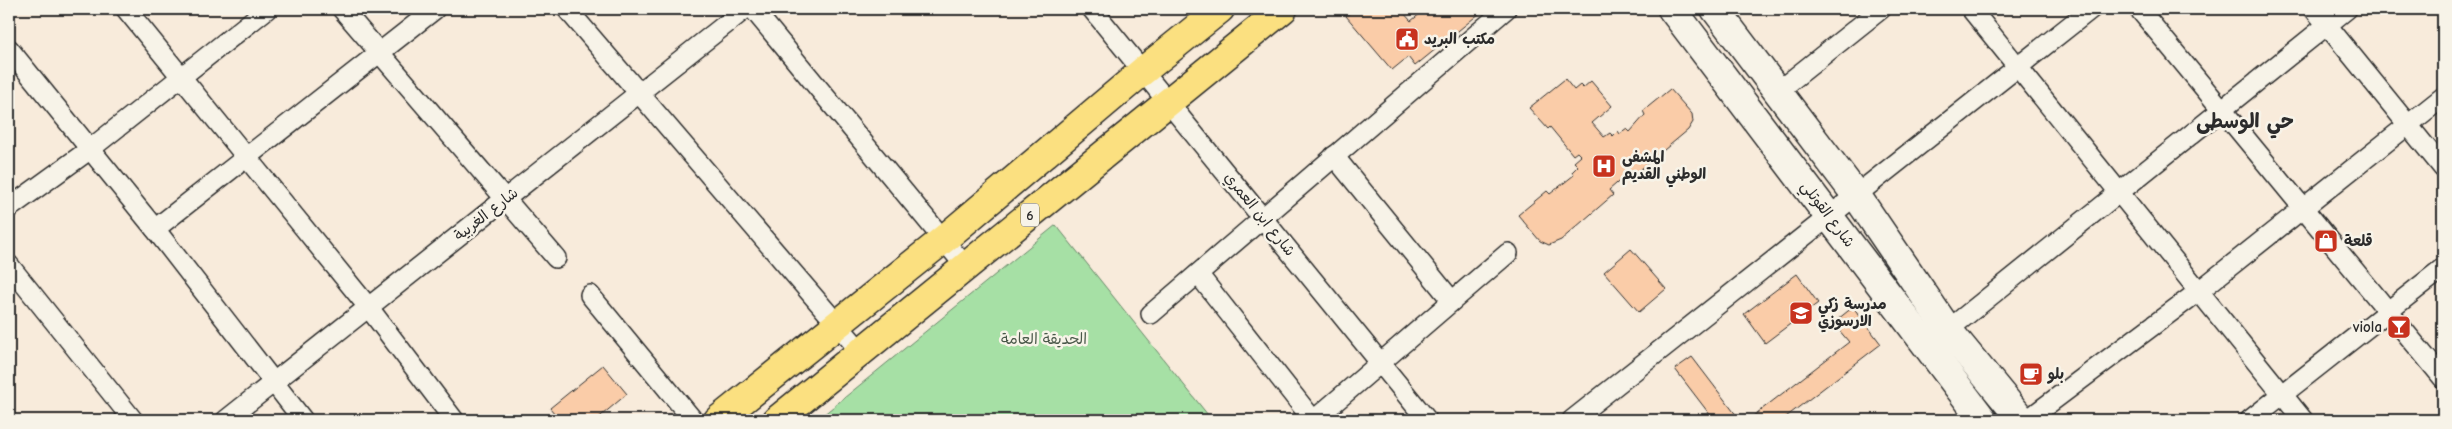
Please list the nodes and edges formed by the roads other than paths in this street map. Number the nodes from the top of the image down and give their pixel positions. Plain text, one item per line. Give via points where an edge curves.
1 (126, 9) edge
2 (267, 9) edge
3 (342, 9) edge
4 (435, 9) edge
5 (567, 9) edge
6 (745, 9) edge
7 (754, 9) edge
8 (1092, 9) edge
9 (1220, 9) edge
10 (1283, 9) edge
11 (1506, 9) edge
12 (1672, 9) edge
13 (1715, 9) edge
14 (1881, 9) edge
15 (1971, 9) edge
16 (2091, 9) edge
17 (2139, 9) edge
18 (2314, 9) edge
19 (2347, 9) edge
20 (2327, 25) junction
21 (9, 49) edge
22 (380, 52) junction
23 (2018, 67) junction
24 (1143, 70) junction
25 (181, 77) junction
26 (1777, 92) junction
27 (639, 93) junction
28 (2443, 97) edge
29 (1168, 102) junction
30 (2222, 109) junction
31 (2408, 125) junction
32 (89, 150) junction
33 (1334, 156) junction
34 (246, 157) junction
35 (2443, 168) edge
36 (2119, 192) junction
37 (1856, 196) junction
38 (506, 198) junction
39 (9, 208) edge
40 (2303, 208) junction
41 (1830, 217) junction
42 (1262, 218) junction
43 (155, 230) junction
44 (944, 239) junction
45 (1508, 253) dead end
46 (556, 258) dead end
47 (9, 265) edge
48 (966, 267) junction
49 (2443, 268) edge
50 (1198, 274) junction
51 (2200, 291) junction
52 (590, 295) dead end
53 (1452, 301) junction
54 (369, 308) junction
55 (2389, 312) junction
56 (1151, 314) dead end
57 (838, 325) junction
58 (1948, 330) junction
59 (861, 352) junction
60 (1381, 362) junction
61 (2443, 378) edge
62 (274, 383) junction
63 (2284, 394) junction
64 (133, 420) edge
65 (226, 420) edge
66 (303, 420) edge
67 (454, 420) edge
68 (694, 420) edge
69 (718, 420) edge
70 (777, 420) edge
71 (1314, 420) edge
72 (1427, 420) edge
73 (1572, 420) edge
74 (1984, 420) edge
75 (2022, 420) edge
76 (2027, 420) edge
77 (2250, 420) edge
78 (2303, 420) edge

1 - 25 street
2 - 25 street
3 - 22 street
4 - 22 street
5 - 27 street
6 - 27 street, شارع الغربية
7 - 44 street
8 - 24 street, شارع ابن العمري
9 - 24 highway
10 - 29 highway, 6
11 - 33 street
12 - 41 street, شارع القوتلي
13 - 26 street
14 - 26 street
15 - 23 street
16 - 23 street
17 - 30 street
18 - 20 street
19 - 20 street
20 - 30 street
20 - 31 street
21 - 32 street
22 - 34 street
22 - 38 street
23 - 36 street
23 - 37 street
24 - 29 street, شارع ابن العمري
24 - 44 highway
25 - 32 street
25 - 34 street
26 - 37 street
27 - 38 street, شارع الغربية
27 - 57 street
28 - 31 street
29 - 42 street, شارع ابن العمري
29 - 48 highway, 6
30 - 36 street
30 - 40 street
31 - 35 street
31 - 40 street
32 - 39 street
32 - 43 street
33 - 42 street
33 - 53 street
34 - 43 street
34 - 54 street
36 - 51 street
36 - 58 street
37 - 41 street
37 - 58 street
38 - 46 street
38 - 54 street, شارع الغربية
40 - 51 street
40 - 55 street
41 - 73 street
41 - 74 street, شارع القوتلي
42 - 50 street
42 - 60 street, شارع ابن العمري
43 - 62 street
44 - 48 street
44 - 57 highway
45 - 53 street
47 - 64 street
48 - 59 highway, 6
49 - 55 street
50 - 56 street
50 - 71 street
51 - 63 street
51 - 76 street
52 - 68 street
53 - 60 street
54 - 62 street, شارع الغربية
54 - 67 street
55 - 61 street
55 - 63 street
57 - 59 street
57 - 69 highway
58 - 75 street
59 - 70 highway, 6
60 - 71 street
60 - 72 street, شارع ابن العمري
62 - 65 street, شارع الغربية
62 - 66 street
63 - 77 street
63 - 78 street

